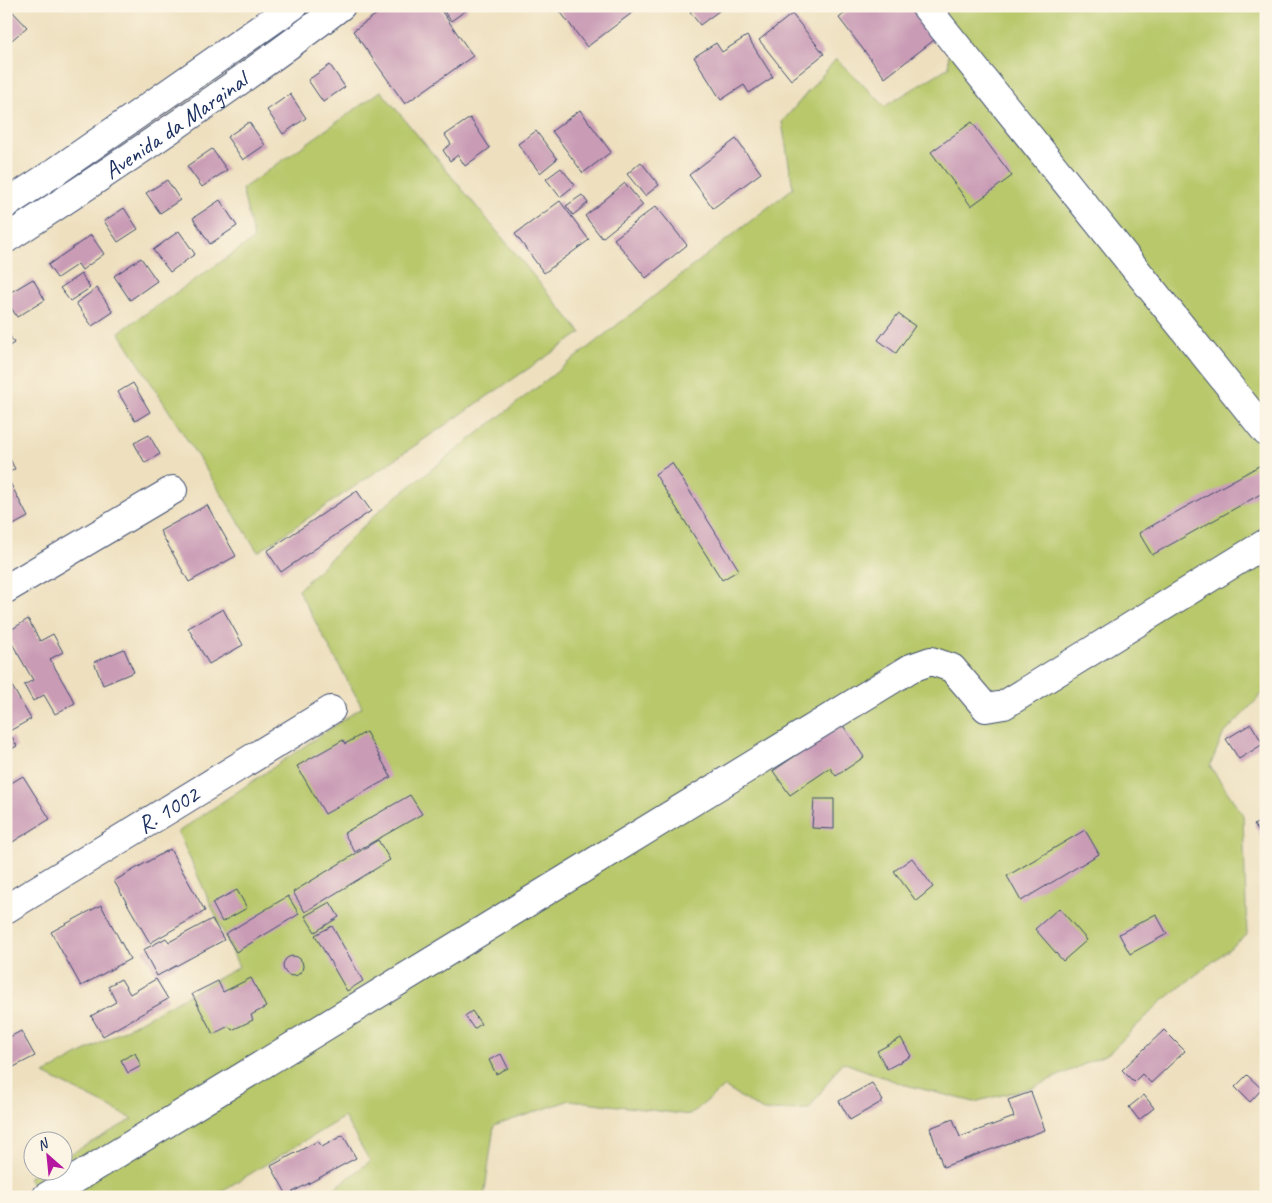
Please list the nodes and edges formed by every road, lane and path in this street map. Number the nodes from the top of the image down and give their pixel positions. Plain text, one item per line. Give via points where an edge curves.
1 (293, 6) edge
2 (342, 6) edge
3 (925, 6) edge
4 (6, 204) edge
5 (6, 239) edge
6 (1266, 432) edge
7 (173, 490) dead end
8 (1266, 543) edge
9 (6, 589) edge
10 (331, 710) dead end
11 (6, 909) edge
12 (46, 1197) edge

1 - 4 street, Avenida da Marginal
2 - 5 street, Avenida da Marginal via 137,154
3 - 6 street
7 - 9 street
8 - 12 street via 1004,705 986,708 952,668 931,661 911,668
10 - 11 street, R. 1002

